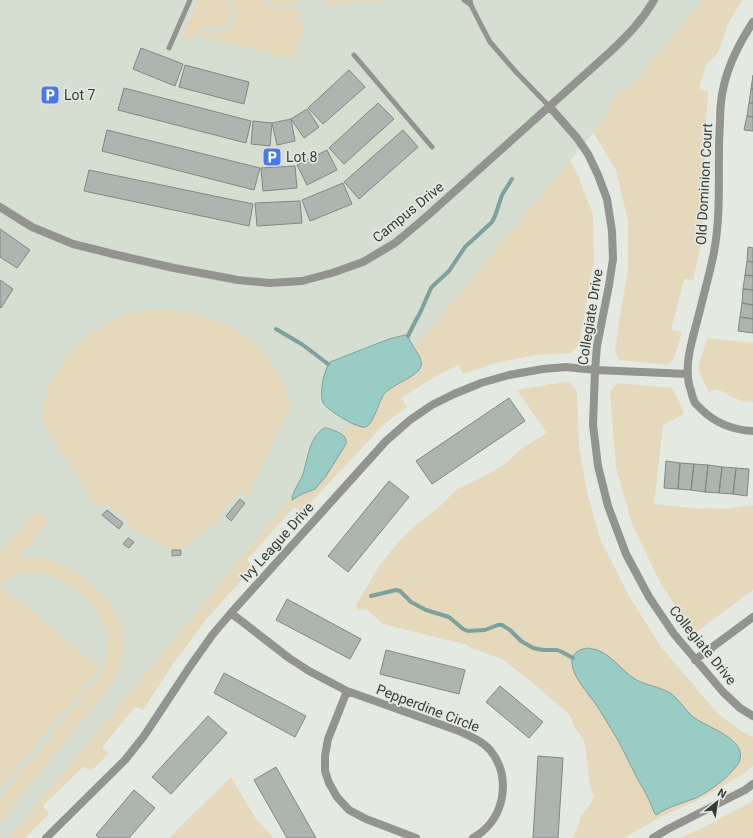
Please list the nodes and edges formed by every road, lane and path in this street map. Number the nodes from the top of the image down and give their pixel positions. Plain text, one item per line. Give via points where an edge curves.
1 (190, 0) edge
2 (464, 0) edge
3 (654, 0) edge
4 (471, 3) edge
5 (753, 22) edge
6 (169, 48) dead end
7 (354, 55) dead end
8 (549, 106) junction
9 (432, 147) dead end
10 (0, 207) edge
11 (595, 370) junction
12 (688, 374) junction
13 (753, 431) edge
14 (231, 613) junction
15 (753, 617) edge
16 (695, 660) junction
17 (347, 691) junction
18 (753, 716) edge
19 (753, 784) edge
20 (46, 838) edge
21 (416, 838) edge
22 (473, 838) edge
23 (653, 838) edge

1 - 6 lane
2 - 4 lane
3 - 8 street, Campus Drive via 633,30
4 - 8 lane via 490,42
5 - 12 street, Old Dominion Court via 730,64 723,86 718,138 719,194 714,250 689,356
7 - 9 lane
8 - 10 street, Campus Drive via 395,243 363,262 332,274 302,281 270,283 238,280 113,254 73,244 32,227
8 - 11 street, Collegiate Drive via 588,154 607,199 612,231 612,265
11 - 12 street
11 - 14 street, Ivy League Drive via 566,367 509,375 474,386 432,405 386,441
11 - 16 street, Collegiate Drive via 593,425 598,466 608,506 626,554 649,597
12 - 13 street, Old Dominion Court via 695,403 708,416 725,426
14 - 17 street, Pepperdine Circle via 289,658
14 - 20 street, Ivy League Drive via 213,634 125,760
15 - 16 street
16 - 18 street, Collegiate Drive via 723,692
17 - 21 street via 328,739 325,771 329,782 348,810
17 - 22 street, Pepperdine Circle via 459,731 477,739 490,750 500,764 504,782 502,801 494,819 483,832
19 - 23 street

